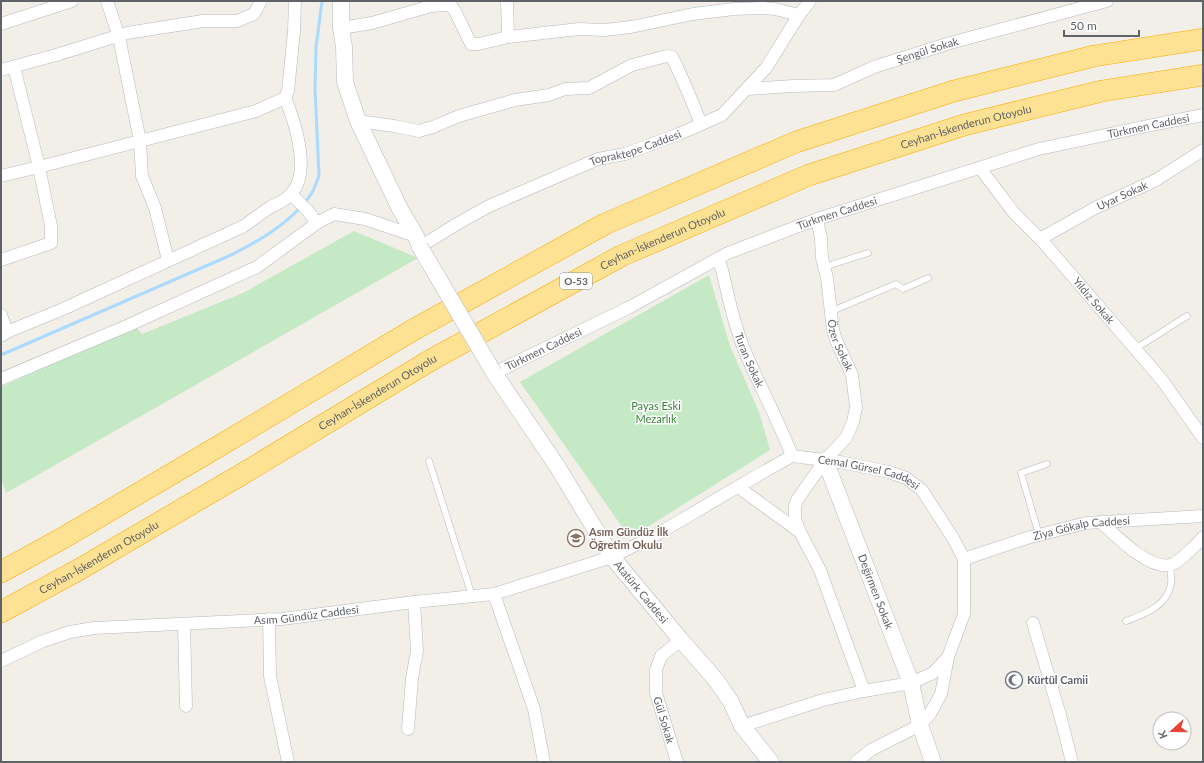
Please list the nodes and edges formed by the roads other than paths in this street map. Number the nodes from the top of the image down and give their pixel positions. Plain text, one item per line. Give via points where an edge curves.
1 (72, 1) edge
2 (107, 1) edge
3 (261, 1) edge
4 (295, 1) edge
5 (341, 1) edge
6 (507, 1) edge
7 (810, 1) edge
8 (1106, 1) edge
9 (799, 15) junction
10 (1, 24) edge
11 (341, 28) junction
12 (119, 37) junction
13 (508, 37) junction
14 (1203, 39) edge
15 (14, 67) junction
16 (1, 70) edge
17 (1203, 75) edge
18 (748, 89) junction
19 (286, 98) junction
20 (1203, 115) edge
21 (358, 121) junction
22 (701, 124) junction
23 (140, 141) junction
24 (1203, 150) edge
25 (39, 167) junction
26 (980, 168) junction
27 (1, 176) edge
28 (295, 197) junction
29 (817, 219) junction
30 (317, 223) junction
31 (1040, 239) junction
32 (418, 241) junction
33 (868, 253) dead end
34 (718, 258) junction
35 (1, 260) edge
36 (168, 260) junction
37 (824, 267) junction
38 (928, 278) dead end
39 (832, 311) junction
40 (1, 315) edge
41 (1188, 316) dead end
42 (4, 334) edge
43 (1135, 349) junction
44 (494, 373) junction
45 (1, 379) edge
46 (1203, 438) edge
47 (792, 456) junction
48 (825, 460) junction
49 (428, 461) dead end
50 (1047, 464) dead end
51 (738, 487) junction
52 (1203, 516) edge
53 (1102, 523) junction
54 (800, 532) junction
55 (1039, 535) junction
56 (1203, 538) edge
57 (612, 557) junction
58 (964, 559) junction
59 (1170, 564) junction
60 (1, 572) edge
61 (494, 594) junction
62 (472, 596) junction
63 (414, 602) junction
64 (1, 612) edge
65 (269, 619) junction
66 (1126, 620) dead end
67 (1032, 622) dead end
68 (184, 624) junction
69 (681, 640) junction
70 (948, 657) junction
71 (1, 661) edge
72 (911, 682) junction
73 (864, 691) junction
74 (186, 706) dead end
75 (920, 725) junction
76 (742, 726) junction
77 (408, 729) dead end
78 (288, 762) edge
79 (544, 762) edge
80 (677, 762) edge
81 (759, 762) edge
82 (771, 762) edge
83 (856, 762) edge
84 (933, 762) edge
85 (1072, 762) edge

1 - 10 street
2 - 12 street
3 - 12 street via 254,14 237,21 203,22
4 - 19 street
5 - 11 street, Atatürk Caddesi
6 - 13 street
7 - 9 street, Topraktepe Caddesi
8 - 18 street, Şengül Sokak via 874,66 834,85
9 - 13 street via 775,9 734,9 693,14 631,27 579,29
9 - 18 street, Topraktepe Caddesi via 766,68
11 - 13 street via 444,5 451,6 455,11 471,44
11 - 21 street, Atatürk Caddesi via 345,82
12 - 15 street
12 - 23 street
14 - 60 highway via 1094,56 954,91 796,142 605,224 413,330 63,538
15 - 16 street
15 - 25 street
17 - 64 highway, Ceyhan-İskenderun Otoyolu / O-53 via 1102,91 964,125 808,175 621,256 431,360 244,473
18 - 22 street, Topraktepe Caddesi via 722,115
19 - 23 street via 256,111
19 - 28 street via 300,153 301,171
20 - 26 street, Türkmen Caddesi via 1039,149
21 - 22 street via 419,131 515,100 549,95 566,89 589,88 632,65 667,56 672,57 679,70
21 - 32 street, Atatürk Caddesi
22 - 32 street, Topraktepe Caddesi via 625,154 598,159 489,206 455,225
23 - 25 street
23 - 36 street via 142,176 156,208
24 - 31 street, Uyar Sokak via 1156,180 1095,208
25 - 27 street
25 - 35 street via 51,226 51,243
26 - 29 street, Türkmen Caddesi
26 - 31 street, Yıldız Sokak via 1014,213
28 - 30 street
28 - 36 street via 266,210 244,226
29 - 34 street, Türkmen Caddesi
29 - 37 street, Özer Sokak
30 - 32 street via 334,214 365,219
30 - 45 street via 257,267
31 - 43 street, Yıldız Sokak
32 - 44 street, Atatürk Caddesi, bridge
33 - 37 lane
34 - 44 street, Türkmen Caddesi via 630,307
34 - 47 street, Turan Sokak via 743,345
36 - 42 street
37 - 39 street, Özer Sokak
38 - 39 lane via 903,289 896,284
39 - 48 street, Özer Sokak via 836,340 852,375 856,407 846,438
40 - 42 street
41 - 43 lane
43 - 46 street, Yıldız Sokak via 1162,380
44 - 57 street, Atatürk Caddesi via 557,466
47 - 48 street, Cemal Gürsel Caddesi
47 - 51 street
48 - 54 street, Özer Sokak via 797,500 795,519
48 - 58 street, Cemal Gürsel Caddesi via 889,472 906,478 922,490
48 - 72 street, Değirmen Sokak
49 - 62 lane
50 - 55 lane via 1021,473
51 - 54 street
51 - 57 street
52 - 53 street, Ziya Gökalp Caddesi
53 - 55 street, Ziya Gökalp Caddesi via 1086,523
53 - 59 street via 1144,558 1162,566
54 - 73 street via 820,570
55 - 58 street, Ziya Gökalp Caddesi
56 - 59 street via 1174,564
57 - 61 street, Asım Gündüz Caddesi
57 - 69 street, Atatürk Caddesi
58 - 70 street, Cemal Gürsel Caddesi via 964,614
59 - 66 lane via 1171,583 1161,603 1150,612
61 - 62 street, Asım Gündüz Caddesi
61 - 79 street via 534,709
62 - 63 street, Asım Gündüz Caddesi
63 - 65 street, Asım Gündüz Caddesi
63 - 77 street via 417,651
65 - 68 street, Asım Gündüz Caddesi
65 - 78 street via 270,676
67 - 85 street
68 - 71 street, Asım Gündüz Caddesi via 94,628 70,632 43,641
68 - 74 street
69 - 76 street, Atatürk Caddesi via 716,680 731,702
69 - 80 street, Gül Sokak via 661,656 656,670 656,693
70 - 72 street, Cemal Gürsel Caddesi via 934,673
70 - 75 street via 941,694 930,714
72 - 73 street, Cemal Gürsel Caddesi
72 - 75 street, Değirmen Sokak
73 - 76 street, Cemal Gürsel Caddesi via 823,700
75 - 83 street via 871,750
75 - 84 street, Değirmen Sokak
76 - 81 street
76 - 82 street, Atatürk Caddesi

